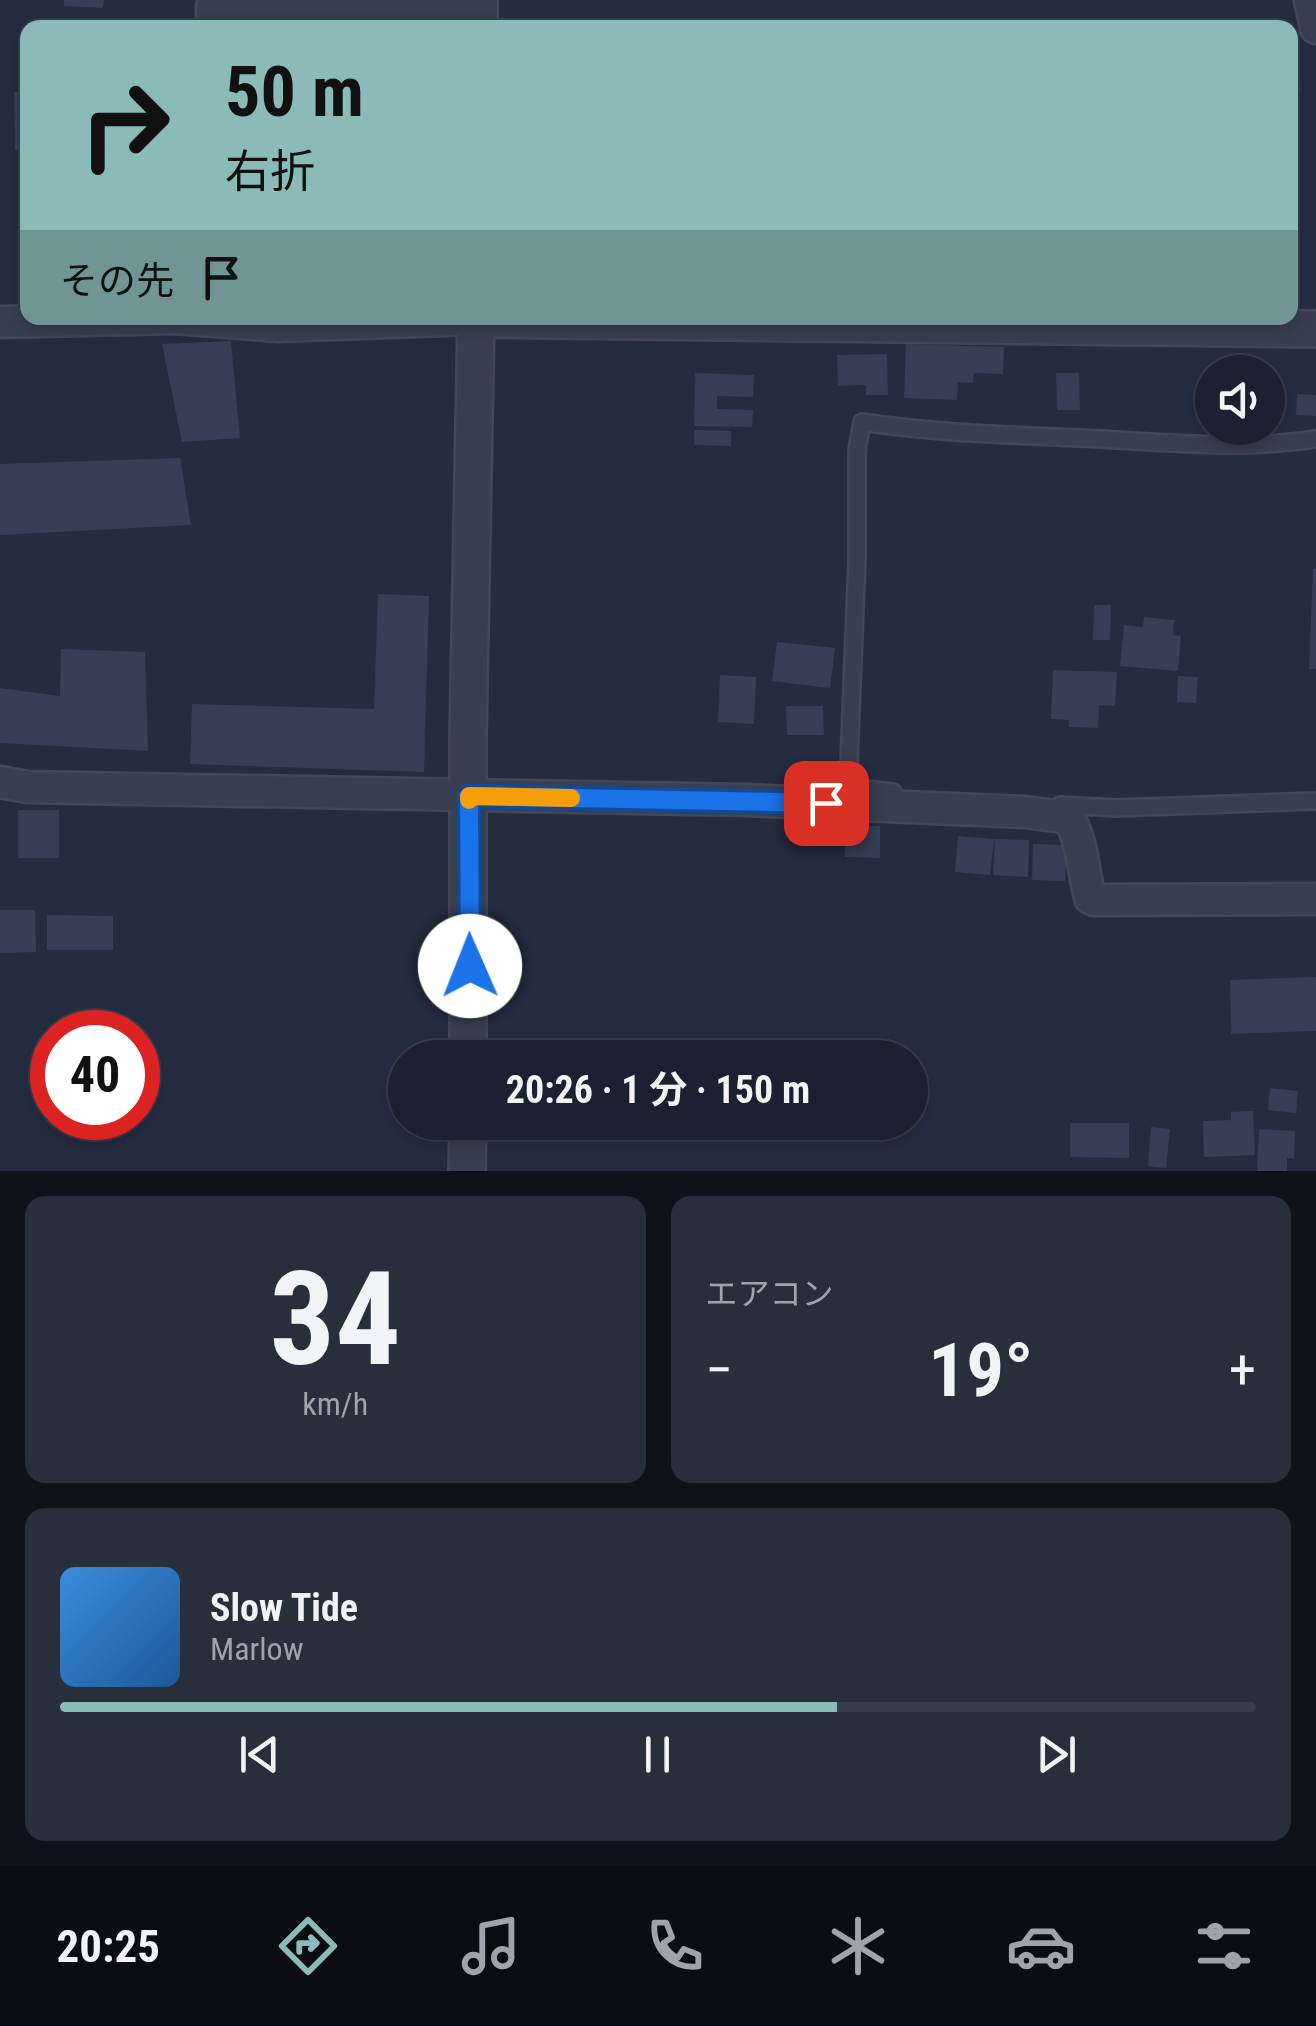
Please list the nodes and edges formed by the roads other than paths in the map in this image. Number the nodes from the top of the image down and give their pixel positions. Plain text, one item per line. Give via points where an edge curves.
1 (453, 0) edge
2 (1310, 0) edge
3 (212, 20) edge
4 (1316, 28) edge
5 (268, 325) edge
6 (303, 325) edge
7 (476, 325) edge
8 (1064, 325) edge
9 (1316, 328) edge
10 (1316, 439) edge
11 (0, 782) edge
12 (469, 796) junction
13 (1316, 801) edge
14 (1316, 899) edge
15 (469, 1040) edge
16 (468, 1140) edge
17 (467, 1171) edge

1 - 3 street via 453,11 212,7
2 - 4 street
5 - 6 street
7 - 12 street
8 - 9 street
10 - 13 lane via 1247,446 948,433 862,422 847,774 848,786 882,792 1076,807
11 - 12 street
12 - 14 street via 1025,812 1069,818 1094,900
12 - 15 street
16 - 17 street

